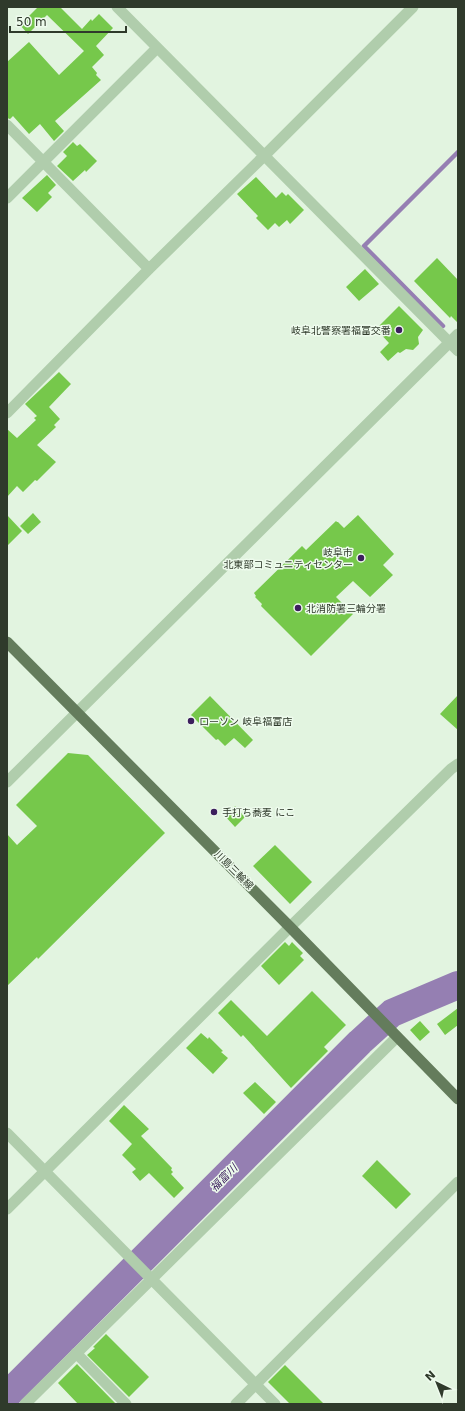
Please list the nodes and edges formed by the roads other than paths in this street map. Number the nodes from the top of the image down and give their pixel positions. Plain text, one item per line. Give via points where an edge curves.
1 (117, 7) edge
2 (413, 7) edge
3 (157, 48) junction
4 (7, 125) edge
5 (264, 156) junction
6 (44, 162) junction
7 (7, 198) edge
8 (149, 269) junction
9 (458, 334) edge
10 (450, 342) junction
11 (458, 351) edge
12 (7, 413) edge
13 (7, 642) edge
14 (78, 712) junction
15 (458, 764) edge
16 (7, 782) edge
17 (290, 927) junction
18 (394, 1035) junction
19 (458, 1099) edge
20 (7, 1133) edge
21 (46, 1171) junction
22 (458, 1182) edge
23 (7, 1210) edge
24 (150, 1277) junction
25 (76, 1354) junction
26 (256, 1385) junction
27 (25, 1404) edge
28 (126, 1404) edge
29 (236, 1404) edge
30 (275, 1404) edge

1 - 3 street
2 - 5 street
3 - 5 street
3 - 6 street
4 - 6 street
5 - 8 street
5 - 10 street
6 - 7 street
6 - 8 street
8 - 12 street
9 - 10 street
10 - 11 street
10 - 14 street
13 - 14 main road, 川島三輪線
14 - 16 street
14 - 17 main road, 川島三輪線
15 - 17 street
17 - 18 main road, 川島三輪線
17 - 21 street
18 - 19 main road, 川島三輪線
18 - 24 street
20 - 21 street
21 - 23 street
21 - 24 street
22 - 26 street
24 - 25 street
24 - 26 street
25 - 27 street
25 - 28 street
26 - 29 street
26 - 30 street

